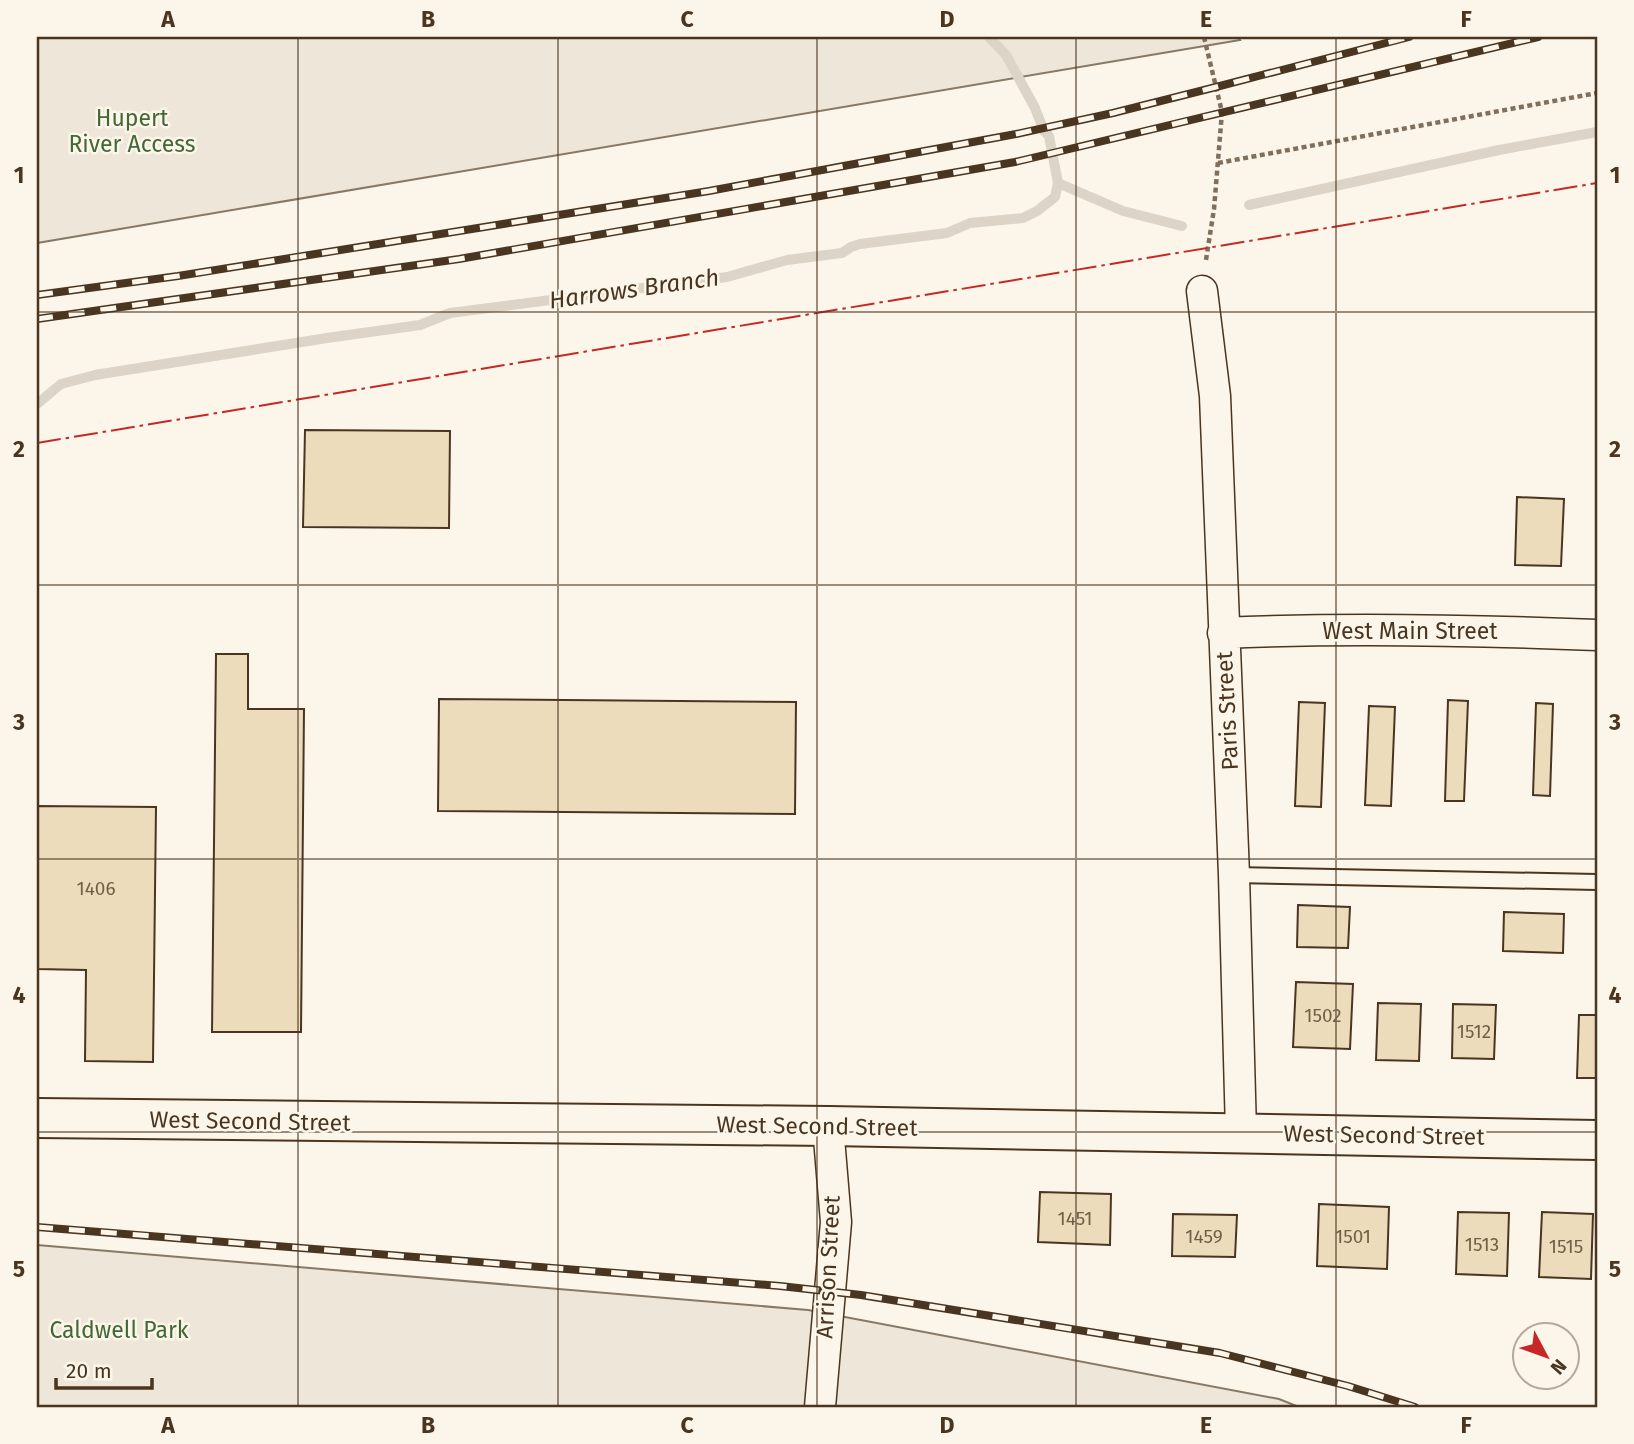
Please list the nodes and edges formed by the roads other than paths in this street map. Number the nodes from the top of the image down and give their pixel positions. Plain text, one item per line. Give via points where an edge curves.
1 (1202, 291) road end
2 (1223, 633) junction
3 (1597, 635) edge
4 (1234, 875) junction
5 (1597, 882) edge
6 (37, 1118) edge
7 (828, 1126) junction
8 (1241, 1132) junction
9 (1597, 1140) edge
10 (820, 1407) edge

1 - 2 street, Paris Street via 1215,396
2 - 3 street, West Main Street via 1448,629
2 - 4 street, Paris Street
4 - 5 lane
4 - 8 street, Paris Street
6 - 7 main road, West Second Street
7 - 8 main road, West Second Street
7 - 10 street, Arrison Street via 836,1222
8 - 9 main road, West Second Street

